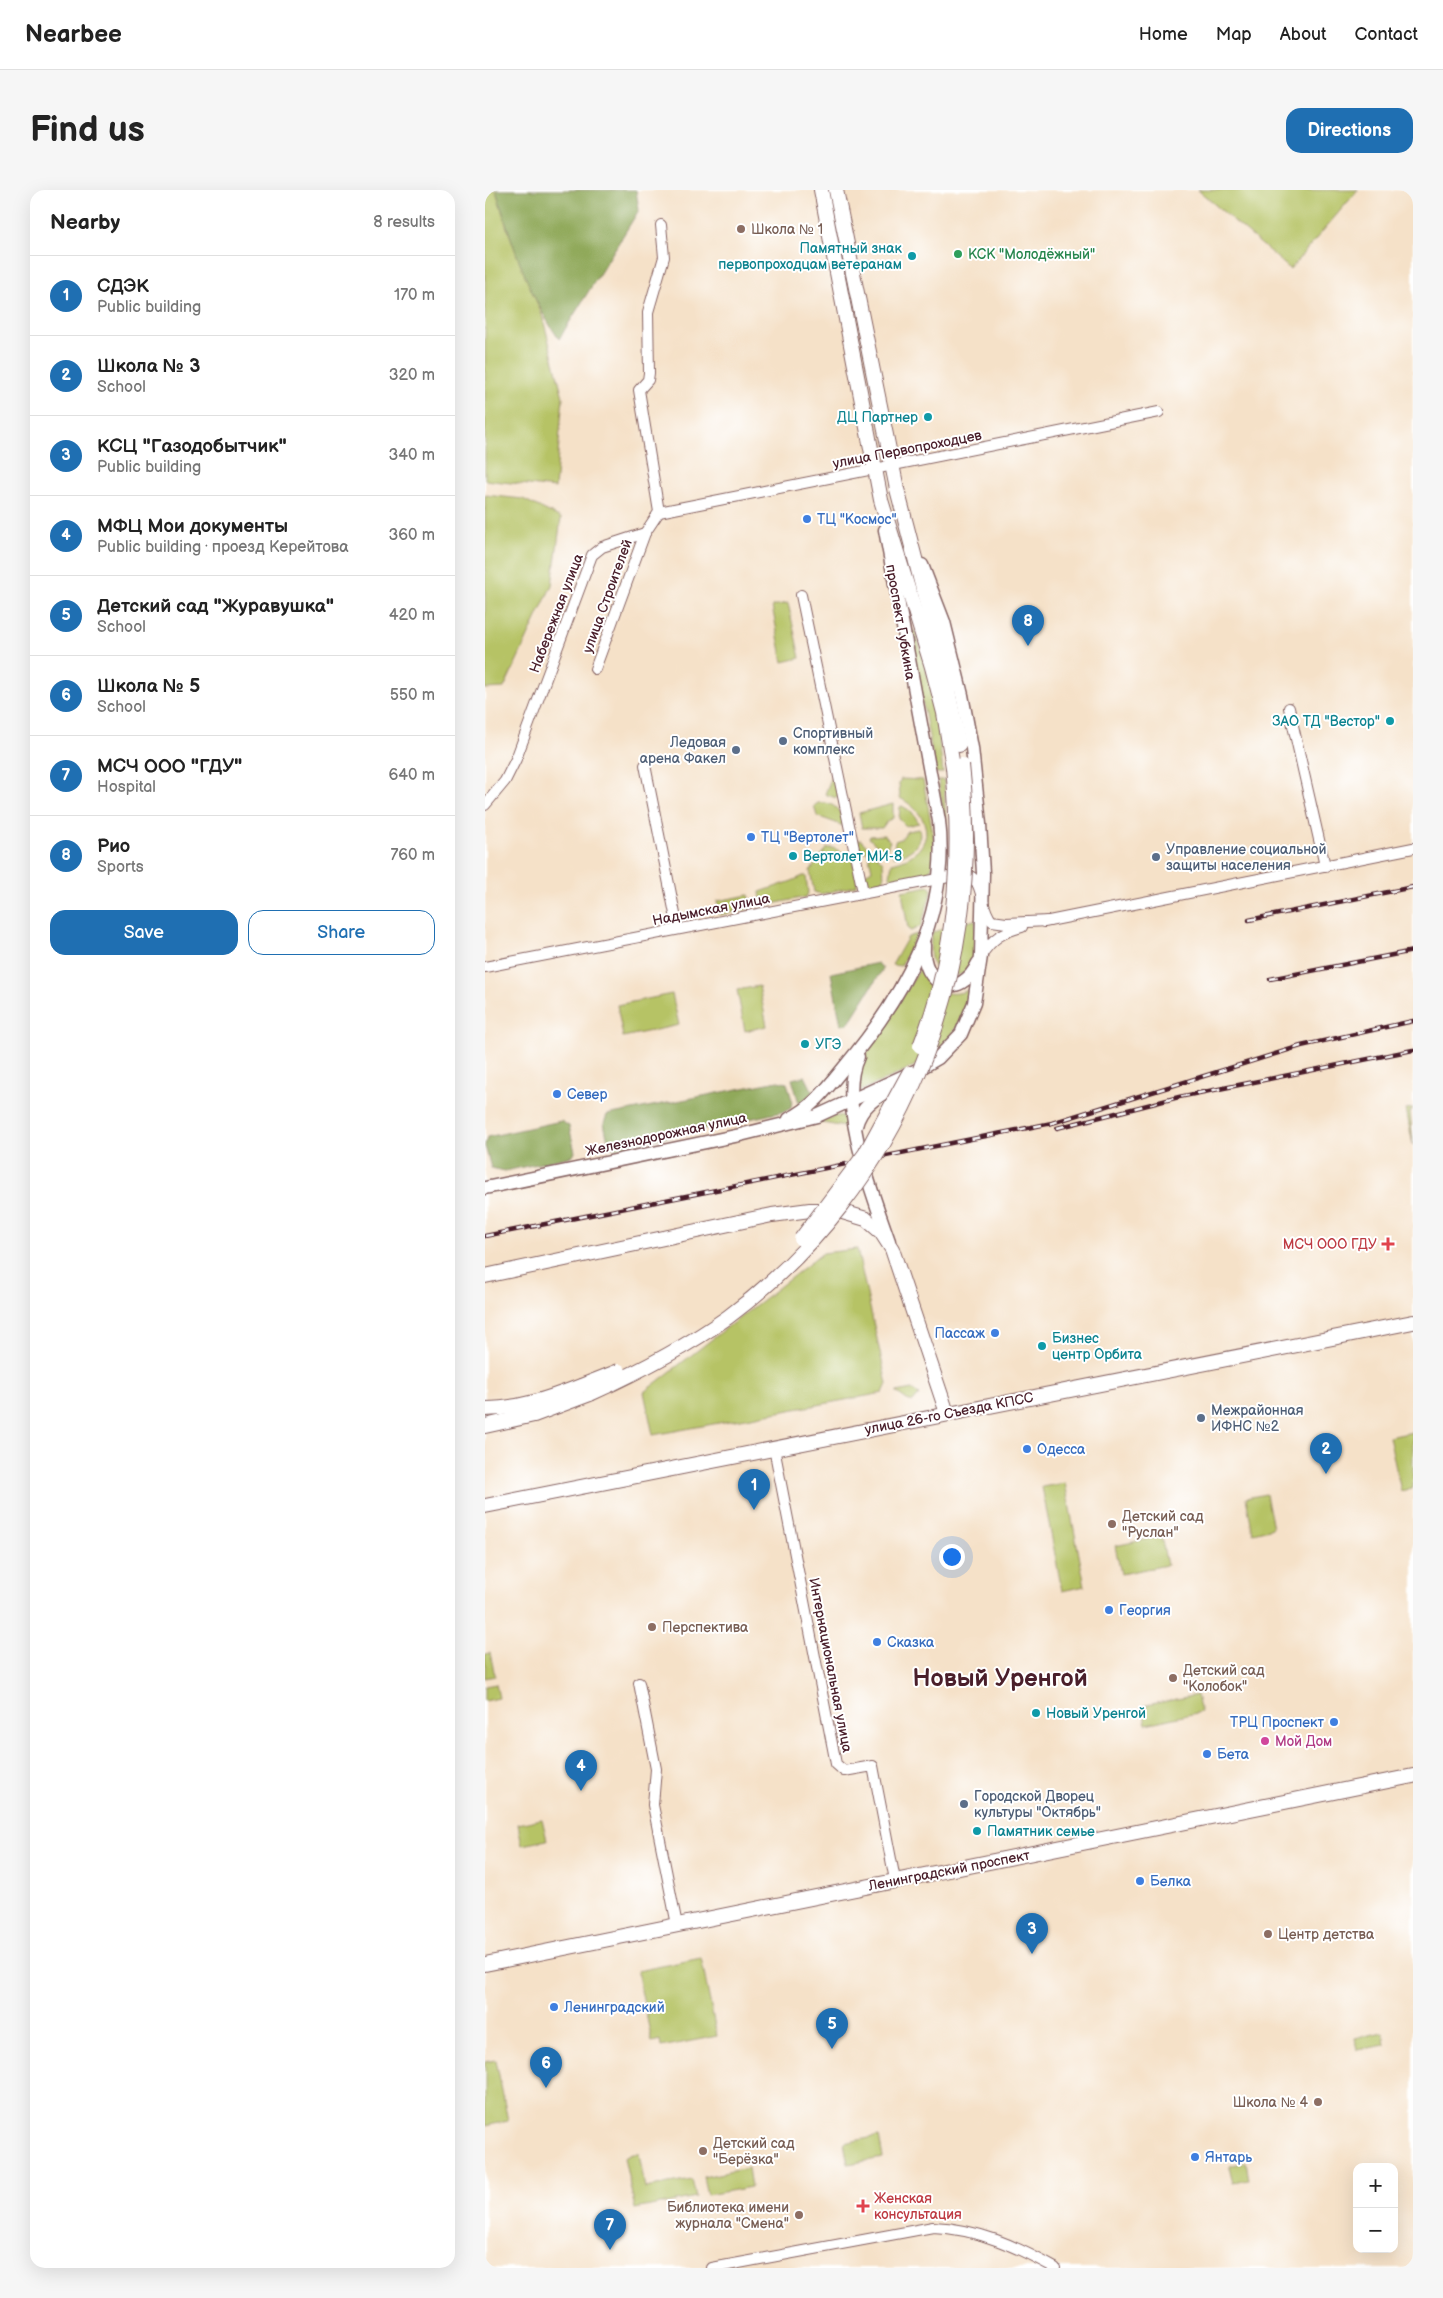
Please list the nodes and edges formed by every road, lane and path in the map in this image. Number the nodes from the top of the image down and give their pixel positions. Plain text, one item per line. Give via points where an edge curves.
1 (821, 190) edge
2 (836, 190) edge
3 (661, 225) dead end
4 (1159, 412) dead end
5 (892, 465) junction
6 (875, 469) junction
7 (881, 500) junction
8 (659, 512) junction
9 (907, 530) junction
10 (645, 533) junction
11 (801, 595) dead end
12 (595, 669) dead end
13 (1289, 708) dead end
14 (645, 765) dead end
15 (958, 766) junction
16 (485, 805) edge
17 (1413, 848) edge
18 (1325, 866) junction
19 (939, 877) junction
20 (863, 892) junction
21 (983, 903) junction
22 (1049, 921) junction
23 (678, 929) junction
24 (925, 938) junction
25 (981, 956) junction
26 (487, 967) edge
27 (867, 1040) junction
28 (919, 1070) junction
29 (851, 1100) junction
30 (771, 1128) junction
31 (856, 1128) junction
32 (485, 1188) edge
33 (891, 1249) junction
34 (485, 1276) edge
35 (1413, 1322) edge
36 (585, 1390) junction
37 (485, 1409) edge
38 (947, 1414) junction
39 (485, 1426) edge
40 (774, 1448) junction
41 (485, 1506) edge
42 (639, 1683) dead end
43 (1413, 1776) edge
44 (895, 1880) junction
45 (677, 1925) junction
46 (485, 1964) edge
47 (712, 2268) edge
48 (1055, 2268) edge

1 - 6 main road, проспект Губкина
2 - 5 main road, проспект Губкина
3 - 8 street via 664,257 647,318 649,373 648,380 639,390
4 - 5 street, улица Первопроходцев
5 - 6 street, улица Первопроходцев
5 - 9 main road, проспект Губкина
6 - 7 main road, проспект Губкина
6 - 8 street, улица Первопроходцев
7 - 15 main road via 932,667
7 - 19 street, проспект Губкина via 939,821
8 - 10 street
9 - 15 main road, проспект Губкина via 944,670
9 - 21 street, проспект Губкина via 944,622 963,694 975,775
10 - 12 street, улица Строителей
10 - 16 street, Набережная улица via 603,547 592,555 516,759 505,781
11 - 20 street
13 - 18 street
14 - 23 street
15 - 36 main road, bridge via 966,815 965,874 961,924 950,982 919,1073 877,1153 825,1226 753,1296 682,1347
17 - 18 street
18 - 22 street
19 - 20 street, Надымская улица
19 - 21 street, Надымская улица via 971,876 976,881
19 - 24 street, проспект Губкина
20 - 23 street, Надымская улица
21 - 22 street via 989,918 998,923
21 - 25 street, проспект Губкина
22 - 25 street via 1003,933 990,942
23 - 26 street, Надымская улица
24 - 25 street via 925,965 935,980 943,984 957,984 968,978
24 - 27 street, проспект Губкина via 902,986
25 - 28 street, проспект Губкина via 974,1003 961,1034 939,1058
27 - 29 street via 852,1070
27 - 30 street via 811,1105
28 - 29 street, проспект Губкина
28 - 31 street via 866,1107 857,1120
29 - 30 street, Железнодорожная улица via 817,1116
29 - 31 street
30 - 32 street, Железнодорожная улица
31 - 33 street
33 - 34 main road via 881,1232 866,1219 836,1210 810,1210 772,1215
33 - 38 main road
35 - 38 main road, улица 26-го Съезда КПСС
36 - 37 main road
36 - 39 main road via 534,1415
38 - 40 main road, улица 26-го Съезда КПСС
40 - 41 main road, улица 26-го Съезда КПСС
40 - 44 street, Интернациональная улица via 836,1764 844,1771 873,1766
42 - 45 street via 656,1769 653,1805
43 - 44 main road, Ленинградский проспект
44 - 45 main road, Ленинградский проспект
45 - 46 main road, Ленинградский проспект
47 - 48 street via 933,2227 984,2235

